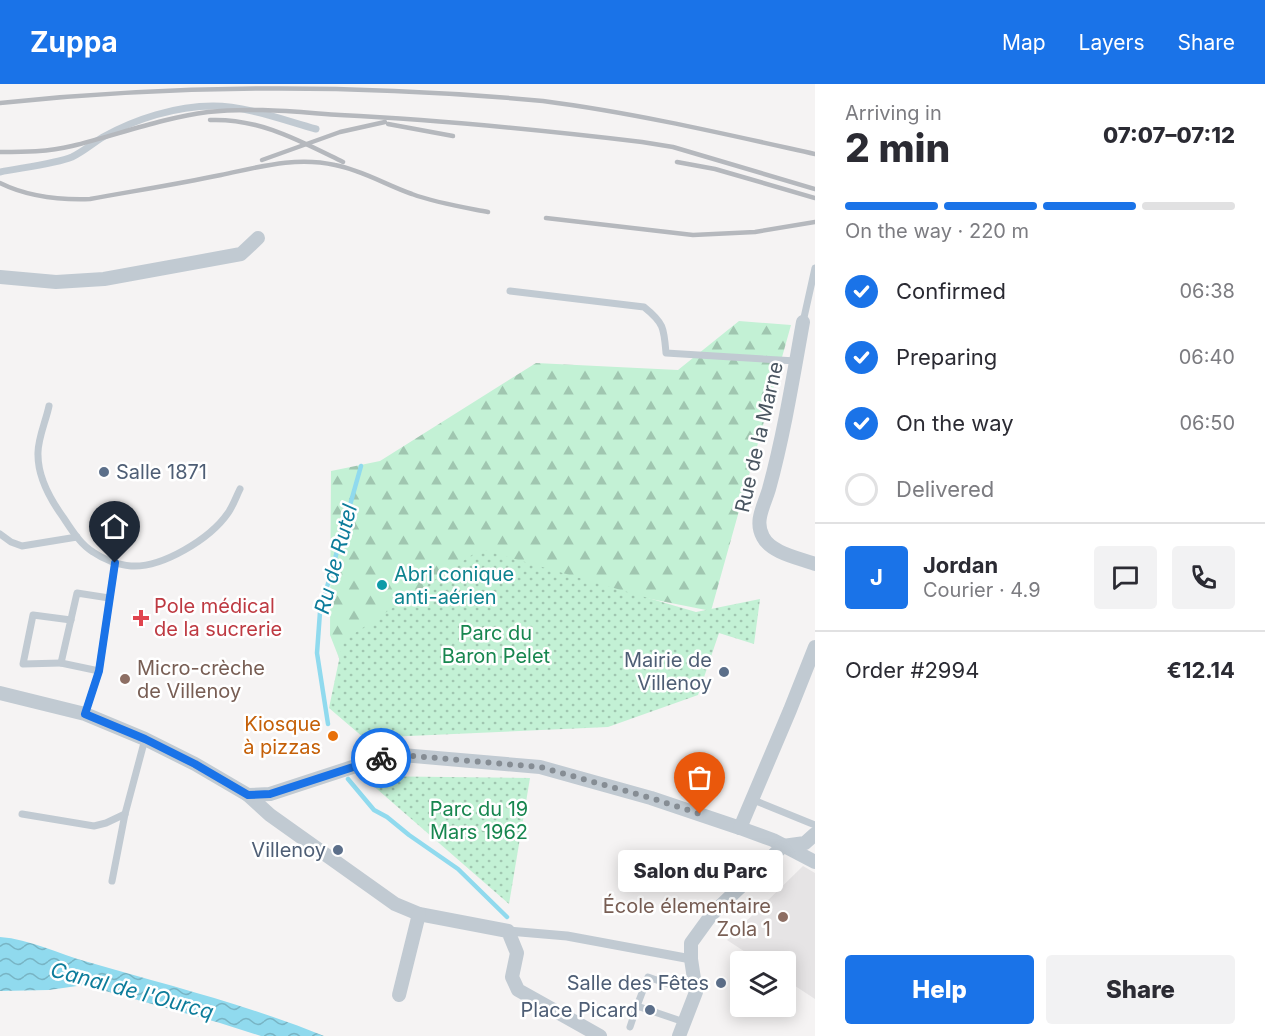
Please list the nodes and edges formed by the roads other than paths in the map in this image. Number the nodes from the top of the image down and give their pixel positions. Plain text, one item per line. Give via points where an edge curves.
1 (316, 129) dead end
2 (0, 172) edge
3 (258, 238) dead end
4 (815, 267) edge
5 (0, 277) edge
6 (510, 291) dead end
7 (803, 322) joint
8 (796, 361) junction
9 (50, 406) dead end
10 (240, 489) dead end
11 (0, 534) edge
12 (77, 537) junction
13 (115, 563) junction
14 (815, 564) edge
15 (109, 598) junction
16 (71, 620) junction
17 (815, 646) edge
18 (62, 663) junction
19 (99, 671) junction
20 (0, 693) edge
21 (85, 714) junction
22 (145, 739) junction
23 (248, 795) junction
24 (751, 799) junction
25 (22, 814) dead end
26 (125, 814) junction
27 (815, 825) edge
28 (740, 828) junction
29 (815, 834) edge
30 (783, 846) junction
31 (815, 862) edge
32 (112, 881) dead end
33 (419, 914) junction
34 (508, 931) junction
35 (692, 965) junction
36 (668, 984) dead end
37 (399, 995) dead end
38 (637, 1006) junction
39 (684, 1022) junction
40 (630, 1027) dead end
41 (600, 1036) edge
42 (678, 1036) edge

1 - 2 lane via 247,110 194,107 134,122 71,157
3 - 5 street via 241,254 104,279 56,282
4 - 7 lane
6 - 8 lane via 644,307 659,319 666,353
7 - 8 street, Rue de la Marne
8 - 14 street, Rue de la Marne via 787,414 758,524 764,540 775,549
9 - 12 lane via 37,453 40,475 52,502
10 - 13 lane via 228,514 203,538 177,554 148,565
11 - 12 lane via 22,546
12 - 13 lane via 92,551
13 - 15 lane
15 - 16 lane via 77,593
15 - 19 lane
16 - 18 lane
16 - 18 lane via 33,615 23,664
17 - 24 street
18 - 19 lane
19 - 21 lane
20 - 21 street
21 - 22 street
22 - 23 street
22 - 26 lane
23 - 28 street via 270,794 402,755 540,767 660,800
23 - 33 street via 375,892
24 - 27 lane
24 - 28 street
25 - 26 lane via 94,826
26 - 32 lane
28 - 30 street
29 - 30 street via 805,843
30 - 31 street
30 - 35 street via 712,914 692,943
33 - 34 street
33 - 37 street
34 - 35 street via 567,936
34 - 41 street via 517,953 512,977 518,990
35 - 39 street via 696,992
36 - 38 lane via 648,977
38 - 39 lane
38 - 40 lane
39 - 42 street

